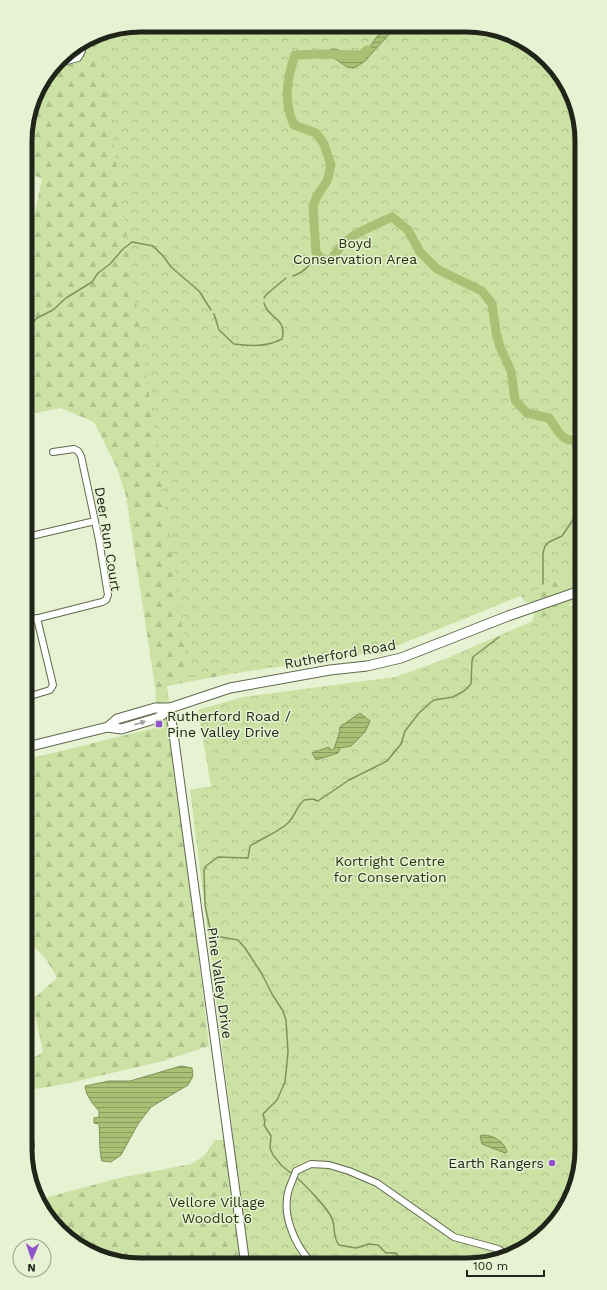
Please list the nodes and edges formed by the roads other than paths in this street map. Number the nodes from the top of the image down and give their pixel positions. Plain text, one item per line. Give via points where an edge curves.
1 (82, 49) edge
2 (67, 61) edge
3 (52, 452) dead end
4 (95, 521) junction
5 (32, 536) edge
6 (575, 593) edge
7 (38, 618) junction
8 (32, 620) edge
9 (32, 696) edge
10 (170, 708) junction
11 (32, 746) edge
12 (501, 1252) edge
13 (244, 1258) edge
14 (308, 1258) edge

1 - 2 street via 80,56
3 - 4 street, Deer Run Court via 74,449 78,451
4 - 5 street
4 - 7 street, Deer Run Court via 108,591 106,600
6 - 10 main road, Rutherford Road via 401,658 367,666 237,686
7 - 8 street, Deer Run Court
7 - 9 street via 53,685 48,692
10 - 11 main road, Rutherford Road via 158,718 121,729 108,727
10 - 13 street, Pine Valley Drive
12 - 14 street via 454,1237 377,1183 329,1165 311,1164 296,1171 288,1189 287,1202 289,1222 295,1239

